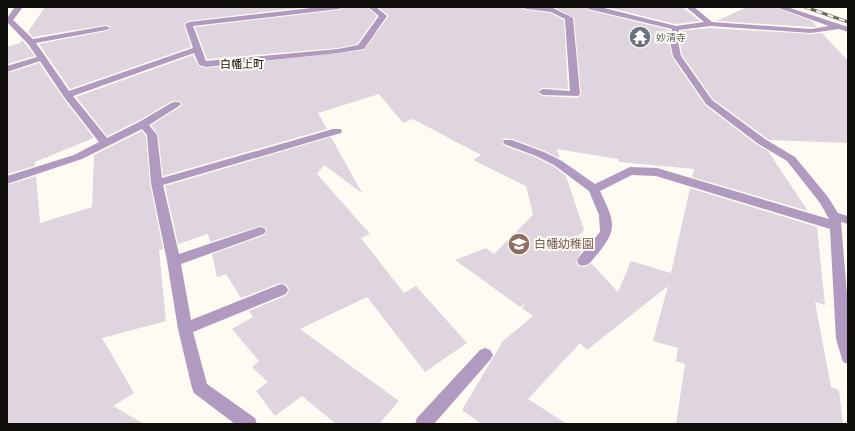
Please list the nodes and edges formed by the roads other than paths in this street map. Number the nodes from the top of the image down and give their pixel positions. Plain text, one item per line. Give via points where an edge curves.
1 (19, 7) edge
2 (339, 7) edge
3 (372, 7) edge
4 (526, 7) edge
5 (591, 7) edge
6 (690, 7) edge
7 (780, 7) edge
8 (710, 24) junction
9 (840, 27) junction
10 (106, 28) dead end
11 (676, 28) junction
12 (848, 30) edge
13 (31, 42) junction
14 (197, 49) junction
15 (42, 58) junction
16 (7, 69) edge
17 (543, 92) dead end
18 (67, 95) junction
19 (176, 104) dead end
20 (143, 124) junction
21 (337, 131) dead end
22 (508, 142) dead end
23 (105, 143) junction
24 (7, 180) edge
25 (157, 182) junction
26 (594, 189) junction
27 (848, 220) edge
28 (835, 221) junction
29 (260, 231) dead end
30 (584, 260) dead end
31 (174, 261) junction
32 (281, 290) dead end
33 (185, 329) junction
34 (485, 355) dead end
35 (848, 357) edge
36 (249, 424) edge
37 (423, 424) edge

1 - 13 street via 9,20
2 - 14 street via 189,24
3 - 14 street via 383,16 361,47 206,64 202,63
4 - 17 street via 553,10 569,18 575,94
5 - 11 street
6 - 8 street
7 - 9 street
8 - 9 street via 811,31
8 - 11 street
9 - 12 street
10 - 13 street
11 - 28 street via 673,37 677,56 709,102 761,141 791,159 824,200
13 - 15 street
14 - 18 street
15 - 16 street
15 - 18 street
18 - 23 street
19 - 20 street
20 - 23 street
20 - 25 street via 152,135
21 - 25 street
22 - 26 street via 558,163
23 - 24 street via 78,157
25 - 31 street
26 - 28 street via 630,171 657,172
26 - 30 street via 605,215 606,233
27 - 28 street
28 - 35 street via 843,339
29 - 31 street
31 - 33 street
32 - 33 street
33 - 36 street via 200,388
34 - 37 street

